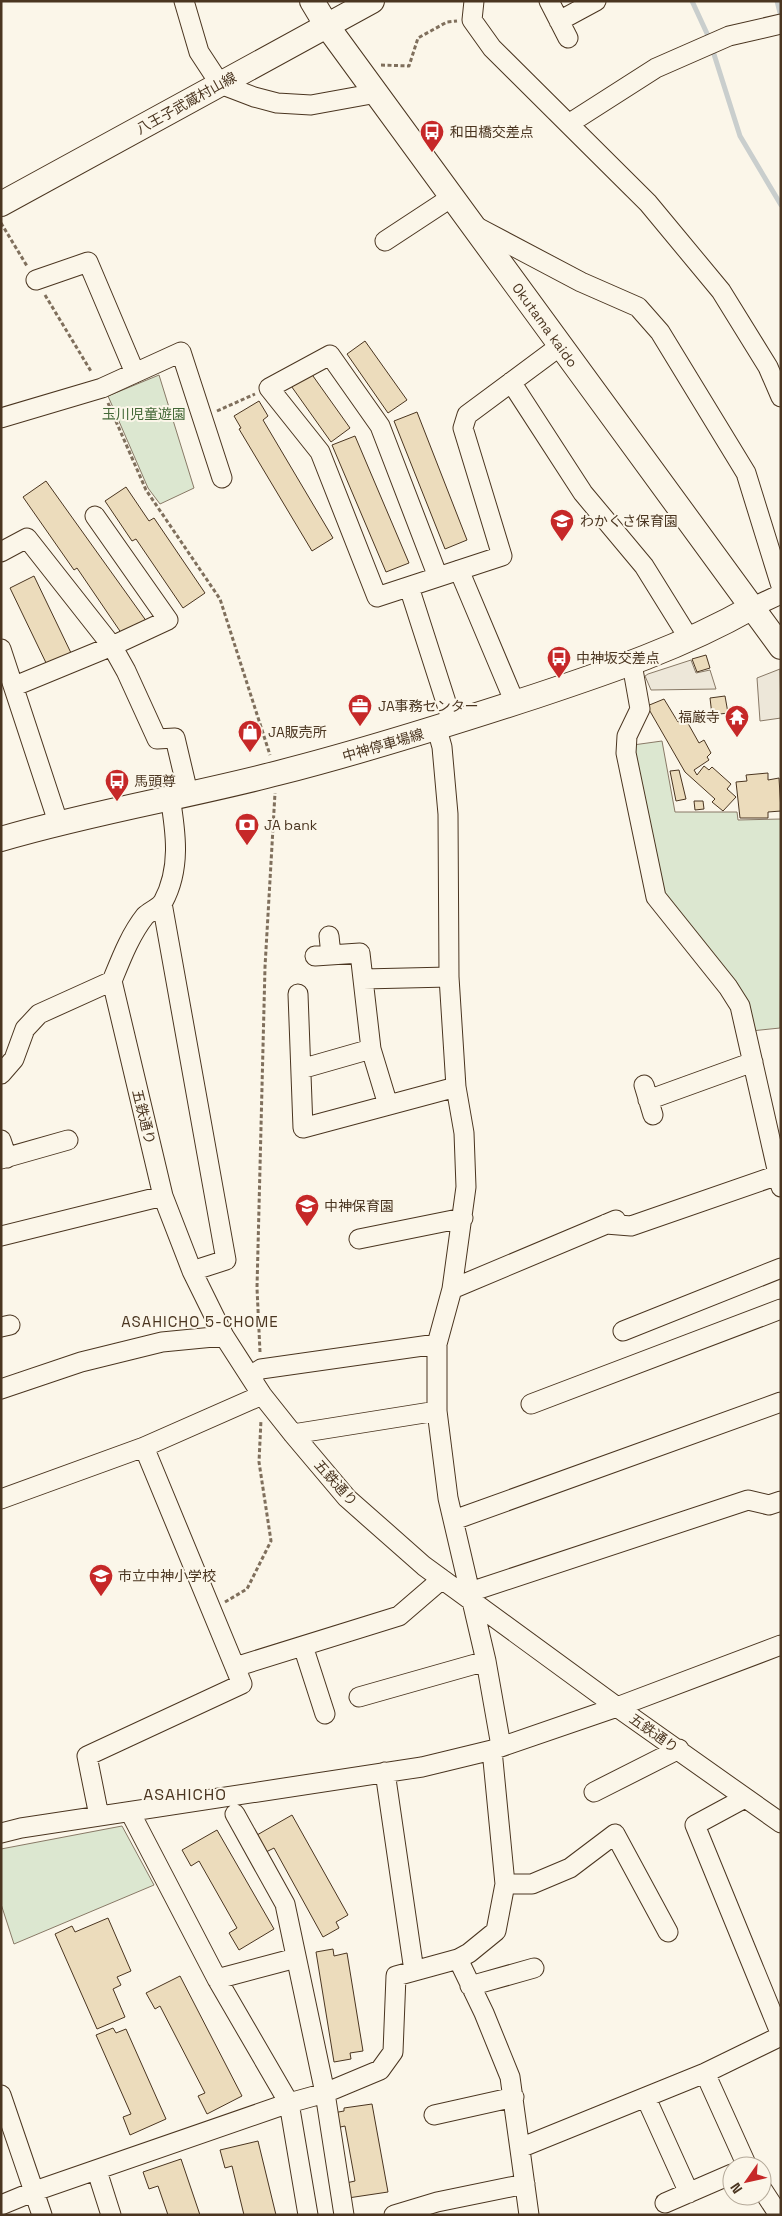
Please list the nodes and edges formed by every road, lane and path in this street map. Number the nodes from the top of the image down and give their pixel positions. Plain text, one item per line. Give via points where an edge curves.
1 (184, 1) edge
2 (312, 1) edge
3 (372, 1) edge
4 (474, 1) edge
5 (549, 1) edge
6 (596, 1) edge
7 (472, 20) junction
8 (559, 21) junction
9 (778, 25) edge
10 (328, 26) junction
11 (568, 38) dead end
12 (381, 65) dead end
13 (220, 84) junction
14 (377, 93) junction
15 (570, 123) junction
16 (452, 198) junction
17 (1, 204) edge
18 (471, 225) junction
19 (385, 241) dead end
20 (36, 280) dead end
21 (560, 346) junction
22 (135, 373) junction
23 (511, 382) junction
24 (269, 388) junction
25 (781, 397) edge
26 (1, 418) edge
27 (203, 418) junction
28 (222, 478) dead end
29 (95, 516) dead end
30 (1, 552) edge
31 (459, 570) junction
32 (438, 577) junction
33 (781, 586) edge
34 (409, 587) junction
35 (781, 594) edge
36 (751, 608) junction
37 (690, 640) junction
38 (112, 646) junction
39 (781, 647) edge
40 (1, 649) edge
41 (632, 664) junction
42 (15, 686) junction
43 (515, 702) junction
44 (445, 726) junction
45 (179, 795) junction
46 (58, 822) junction
47 (1, 839) edge
48 (162, 904) junction
49 (330, 936) dead end
50 (449, 977) junction
51 (363, 979) junction
52 (112, 981) junction
53 (298, 994) dead end
54 (371, 1048) junction
55 (753, 1062) junction
56 (301, 1069) junction
57 (1, 1074) edge
58 (456, 1086) junction
59 (648, 1100) dead end
60 (388, 1105) junction
61 (68, 1140) dead end
62 (3, 1152) edge
63 (779, 1181) edge
64 (163, 1196) junction
65 (463, 1218) junction
66 (1, 1236) edge
67 (359, 1238) dead end
68 (781, 1268) edge
69 (192, 1271) junction
70 (452, 1289) junction
71 (781, 1309) edge
72 (623, 1331) dead end
73 (224, 1336) junction
74 (436, 1344) junction
75 (250, 1376) junction
76 (1, 1389) edge
77 (262, 1394) junction
78 (781, 1402) edge
79 (531, 1404) dead end
80 (438, 1411) junction
81 (293, 1434) junction
82 (144, 1447) junction
83 (1, 1499) edge
84 (781, 1501) edge
85 (454, 1520) junction
86 (442, 1579) junction
87 (471, 1597) junction
88 (211, 1610) junction
89 (781, 1645) edge
90 (303, 1646) junction
91 (486, 1661) junction
92 (235, 1667) junction
93 (359, 1697) dead end
94 (617, 1707) junction
95 (325, 1714) dead end
96 (496, 1748) junction
97 (679, 1749) junction
98 (386, 1772) junction
99 (594, 1792) dead end
100 (744, 1798) junction
101 (130, 1812) junction
102 (235, 1814) dead end
103 (99, 1816) junction
104 (781, 1823) edge
105 (1, 1833) edge
106 (505, 1884) junction
107 (668, 1932) dead end
108 (296, 1958) junction
109 (458, 1959) junction
110 (534, 1968) dead end
111 (414, 1972) junction
112 (217, 1979) junction
113 (470, 1986) junction
114 (781, 2036) edge
115 (705, 2073) junction
116 (325, 2093) junction
117 (1, 2095) edge
118 (514, 2097) junction
119 (646, 2098) junction
120 (289, 2103) junction
121 (434, 2115) dead end
122 (520, 2148) junction
123 (742, 2156) edge
124 (97, 2171) junction
125 (722, 2178) edge
126 (524, 2184) junction
127 (35, 2191) junction
128 (689, 2193) junction
129 (666, 2203) dead end
130 (772, 2204) edge
131 (1, 2205) edge
132 (439, 2208) edge
133 (42, 2215) edge
134 (111, 2215) edge
135 (308, 2215) edge
136 (344, 2215) edge
137 (394, 2215) edge
138 (529, 2215) edge
139 (779, 2215) edge

1 - 13 street via 199,52
2 - 10 main road, Okutama kaido
3 - 10 main road, 八王子武蔵村山線
4 - 7 street
5 - 8 street
6 - 8 street
7 - 12 path via 447,22 418,38 409,66
7 - 15 street via 492,48
8 - 11 street
9 - 15 street via 729,36 656,68
10 - 13 main road, 八王子武蔵村山線
10 - 14 main road, Okutama kaido
13 - 14 street via 277,103 311,105
13 - 17 main road, 八王子武蔵村山線
14 - 16 main road, Okutama kaido
15 - 25 street via 648,203 721,291 768,367
16 - 18 main road, Okutama kaido
16 - 19 street
18 - 21 main road, Okutama kaido
18 - 33 street via 581,282 638,307 660,332 746,473
20 - 22 street via 88,262
21 - 23 street
21 - 36 main road, Okutama kaido
22 - 26 street via 102,388
22 - 27 street via 181,352
23 - 31 street via 467,415 463,428 502,556
23 - 37 street via 583,493 644,566
24 - 27 path
24 - 32 street via 330,355 380,426
24 - 34 street via 320,452 377,597
27 - 28 street
29 - 38 street via 168,620
30 - 38 street via 27,538
31 - 32 street
31 - 43 street
32 - 34 street
34 - 44 street
35 - 36 street
36 - 37 main road, 中神停車場線
36 - 39 main road, Okutama kaido
37 - 41 main road, 中神停車場線
38 - 42 street
38 - 45 street via 157,739 175,738
40 - 42 street
41 - 43 main road, 中神停車場線
41 - 55 street via 640,709 627,736 626,752 656,897 740,1006
42 - 46 street
43 - 44 main road, 中神停車場線
44 - 45 main road, 中神停車場線 via 276,774
44 - 50 street via 442,747 448,814
45 - 46 main road, 中神停車場線
45 - 48 street via 174,874
46 - 47 main road, 中神停車場線
48 - 52 street via 146,916 123,953
48 - 69 street via 226,1260
49 - 51 street via 323,956 360,953
50 - 51 street
50 - 58 street
51 - 54 street
52 - 57 street via 39,1014 25,1029 14,1059
52 - 64 street, 五鉄通り
53 - 56 street
54 - 56 street
54 - 60 street
55 - 59 street
55 - 63 street
56 - 60 street via 303,1128
58 - 60 street
58 - 65 street via 464,1134 466,1187
61 - 62 street
63 - 70 street via 631,1226 611,1222
64 - 66 street
64 - 69 street, 五鉄通り
65 - 67 street
65 - 70 street
68 - 72 street
69 - 73 street, 五鉄通り
70 - 74 street
71 - 79 street
73 - 75 street, 五鉄通り
73 - 76 street via 162,1342 81,1362
74 - 75 street via 261,1369
74 - 80 street
75 - 77 street, 五鉄通り
77 - 81 street, 五鉄通り
77 - 82 street
77 - 88 path via 259,1462 271,1541 247,1589
78 - 85 street
80 - 81 street
80 - 85 street via 448,1498
81 - 86 street, 五鉄通り via 347,1498
82 - 83 street
82 - 88 street
84 - 87 street via 769,1505 748,1500
85 - 87 street
86 - 87 street, 五鉄通り
86 - 90 street via 399,1616
87 - 91 street
87 - 94 street, 五鉄通り
88 - 92 street
89 - 94 street
90 - 92 street
90 - 95 street
91 - 93 street
91 - 96 street
92 - 103 street via 242,1684 87,1756
94 - 96 street
94 - 97 street, 五鉄通り
96 - 98 street via 422,1767
96 - 106 street
97 - 99 street
97 - 100 street, 五鉄通り
98 - 101 street
98 - 111 street
100 - 104 street, 五鉄通り
100 - 114 street via 695,1826
101 - 103 street
101 - 112 street
102 - 108 street via 285,1904
103 - 105 street
106 - 107 street via 532,1884 570,1868 616,1834
106 - 109 street via 496,1930
108 - 112 street
108 - 116 street
109 - 111 street
109 - 113 street
110 - 113 street
111 - 116 street via 396,1976 393,2052 380,2070
112 - 120 street
113 - 118 street via 499,2048
114 - 115 street
115 - 119 street
115 - 123 street
116 - 120 street
116 - 136 street
117 - 127 street
118 - 121 street
118 - 122 street
119 - 122 street
119 - 128 street
120 - 124 street
120 - 135 street
122 - 126 street
124 - 127 street
124 - 134 street
125 - 128 street
126 - 132 street
126 - 138 street
127 - 131 street
127 - 133 street
128 - 129 street
130 - 139 street
132 - 137 street

